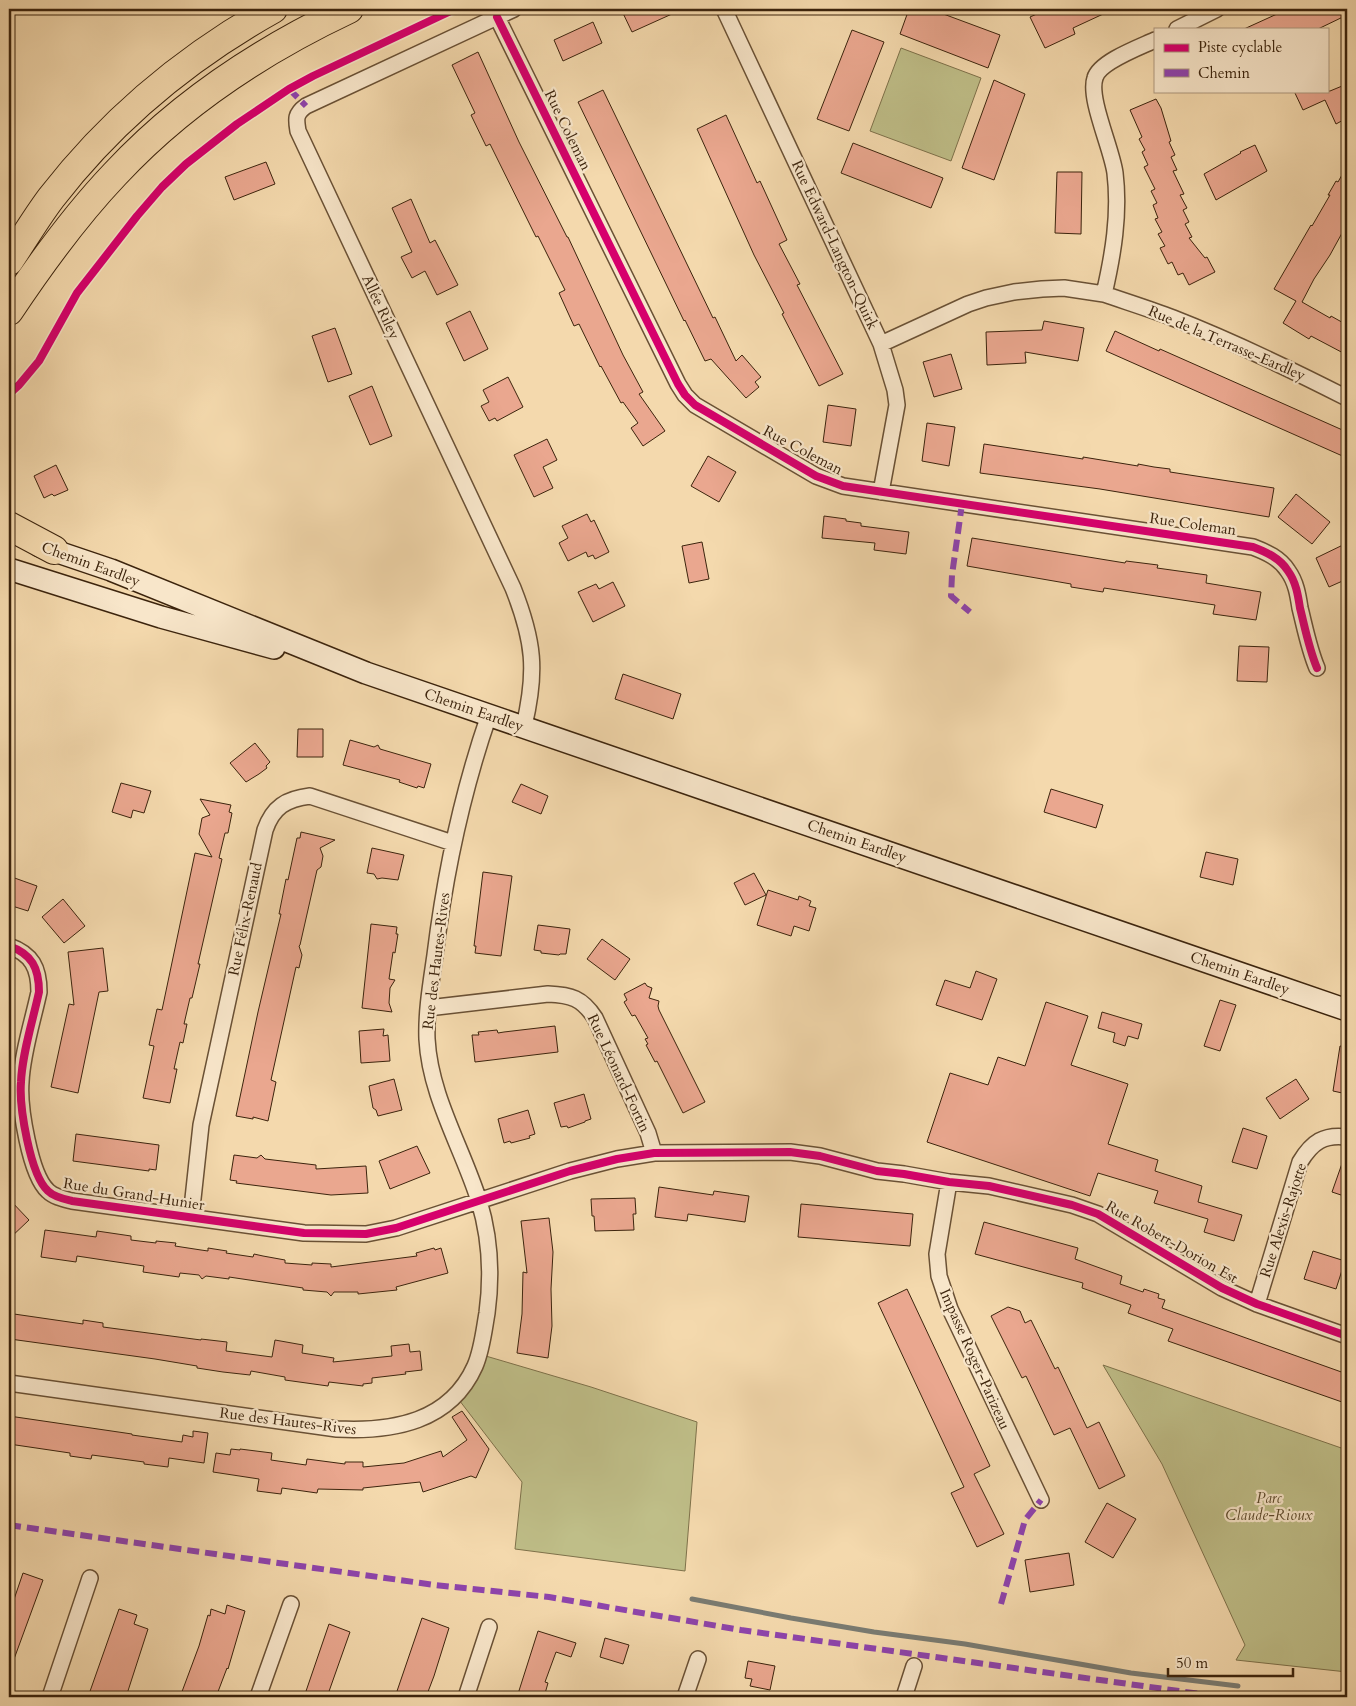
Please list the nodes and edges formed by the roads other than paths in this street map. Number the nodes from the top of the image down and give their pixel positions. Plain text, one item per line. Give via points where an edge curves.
1 (273, 9) edge
2 (349, 9) edge
3 (514, 9) edge
4 (724, 9) edge
5 (1217, 9) edge
6 (497, 16) junction
7 (1179, 28) edge
8 (1154, 40) edge
9 (9, 261) edge
10 (1104, 294) junction
11 (9, 312) edge
12 (882, 344) junction
13 (1347, 398) edge
14 (882, 492) junction
15 (9, 526) edge
16 (9, 536) edge
17 (54, 550) junction
18 (9, 569) edge
19 (1317, 668) dead end
20 (366, 673) junction
21 (489, 715) junction
22 (524, 726) junction
23 (453, 843) junction
24 (9, 946) edge
25 (428, 1008) junction
26 (1347, 1010) edge
27 (1347, 1137) edge
28 (654, 1153) junction
29 (949, 1182) junction
30 (479, 1202) junction
31 (191, 1217) junction
32 (1257, 1304) junction
33 (1347, 1336) edge
34 (9, 1383) edge
35 (1041, 1500) dead end
36 (90, 1578) dead end
37 (290, 1604) dead end
38 (489, 1627) dead end
39 (698, 1659) dead end
40 (914, 1666) dead end
41 (50, 1697) edge
42 (258, 1697) edge
43 (466, 1697) edge
44 (685, 1697) edge
45 (904, 1697) edge

1 - 9 highway via 196,57 115,125 50,199
2 - 11 highway via 237,70 153,138 116,172 88,204
3 - 6 street, Allée Riley
4 - 12 street, Rue Edward-Langton-Quirk
5 - 7 street
6 - 14 street, Rue Coleman via 685,395 695,405 816,476 843,486
6 - 22 street, Allée Riley via 306,106 299,111 296,121 520,607 529,637 532,668 532,690
8 - 10 street via 1109,63 1095,76 1093,89 1111,152 1116,193 1111,265
10 - 12 street, Rue de la Terrasse-Eardley via 1064,288 986,298
10 - 13 street, Rue de la Terrasse-Eardley via 1210,333
12 - 14 street, Rue Edward-Langton-Quirk via 897,405
14 - 19 street, Rue Coleman via 1253,547 1266,552 1288,570 1295,585 1310,652
15 - 17 highway
16 - 17 main road, Chemin Eardley
17 - 20 main road, Chemin Eardley
18 - 20 main road, Chemin Eardley via 161,617
20 - 21 main road, Chemin Eardley
21 - 22 main road, Chemin Eardley
21 - 23 street, Rue des Hautes-Rives
22 - 26 main road, Chemin Eardley
23 - 25 street, Rue des Hautes-Rives
23 - 31 street, Rue Félix-Renaud via 310,796 288,801 269,818 201,1125
24 - 31 street, Rue du Grand-Hunier via 31,961 39,980 20,1100 32,1162 41,1184 49,1192 65,1199
25 - 28 street, Rue Léonard-Fortin via 548,994 564,995 587,1005 648,1133
25 - 30 street, Rue des Hautes-Rives via 427,1038 435,1087
27 - 32 street, Rue Alexis-Rajotte via 1327,1138 1307,1149 1300,1162
28 - 29 street, Rue Robert-Dorion Est via 790,1152 877,1171
28 - 30 street, Rue du Grand-Hunier via 617,1158 570,1171
29 - 32 street, Rue Robert-Dorion Est via 989,1186 1098,1214 1222,1288
29 - 35 street, Impasse Roger-Parizeau via 937,1254 939,1276 950,1309
30 - 31 street, Rue du Grand-Hunier via 366,1234 304,1232
30 - 34 street, Rue des Hautes-Rives via 490,1266 489,1295 479,1354 456,1396 419,1420 383,1428 337,1429
32 - 33 street, Rue Robert-Dorion Est
36 - 41 street
37 - 42 street
38 - 43 street
39 - 44 street
40 - 45 street

